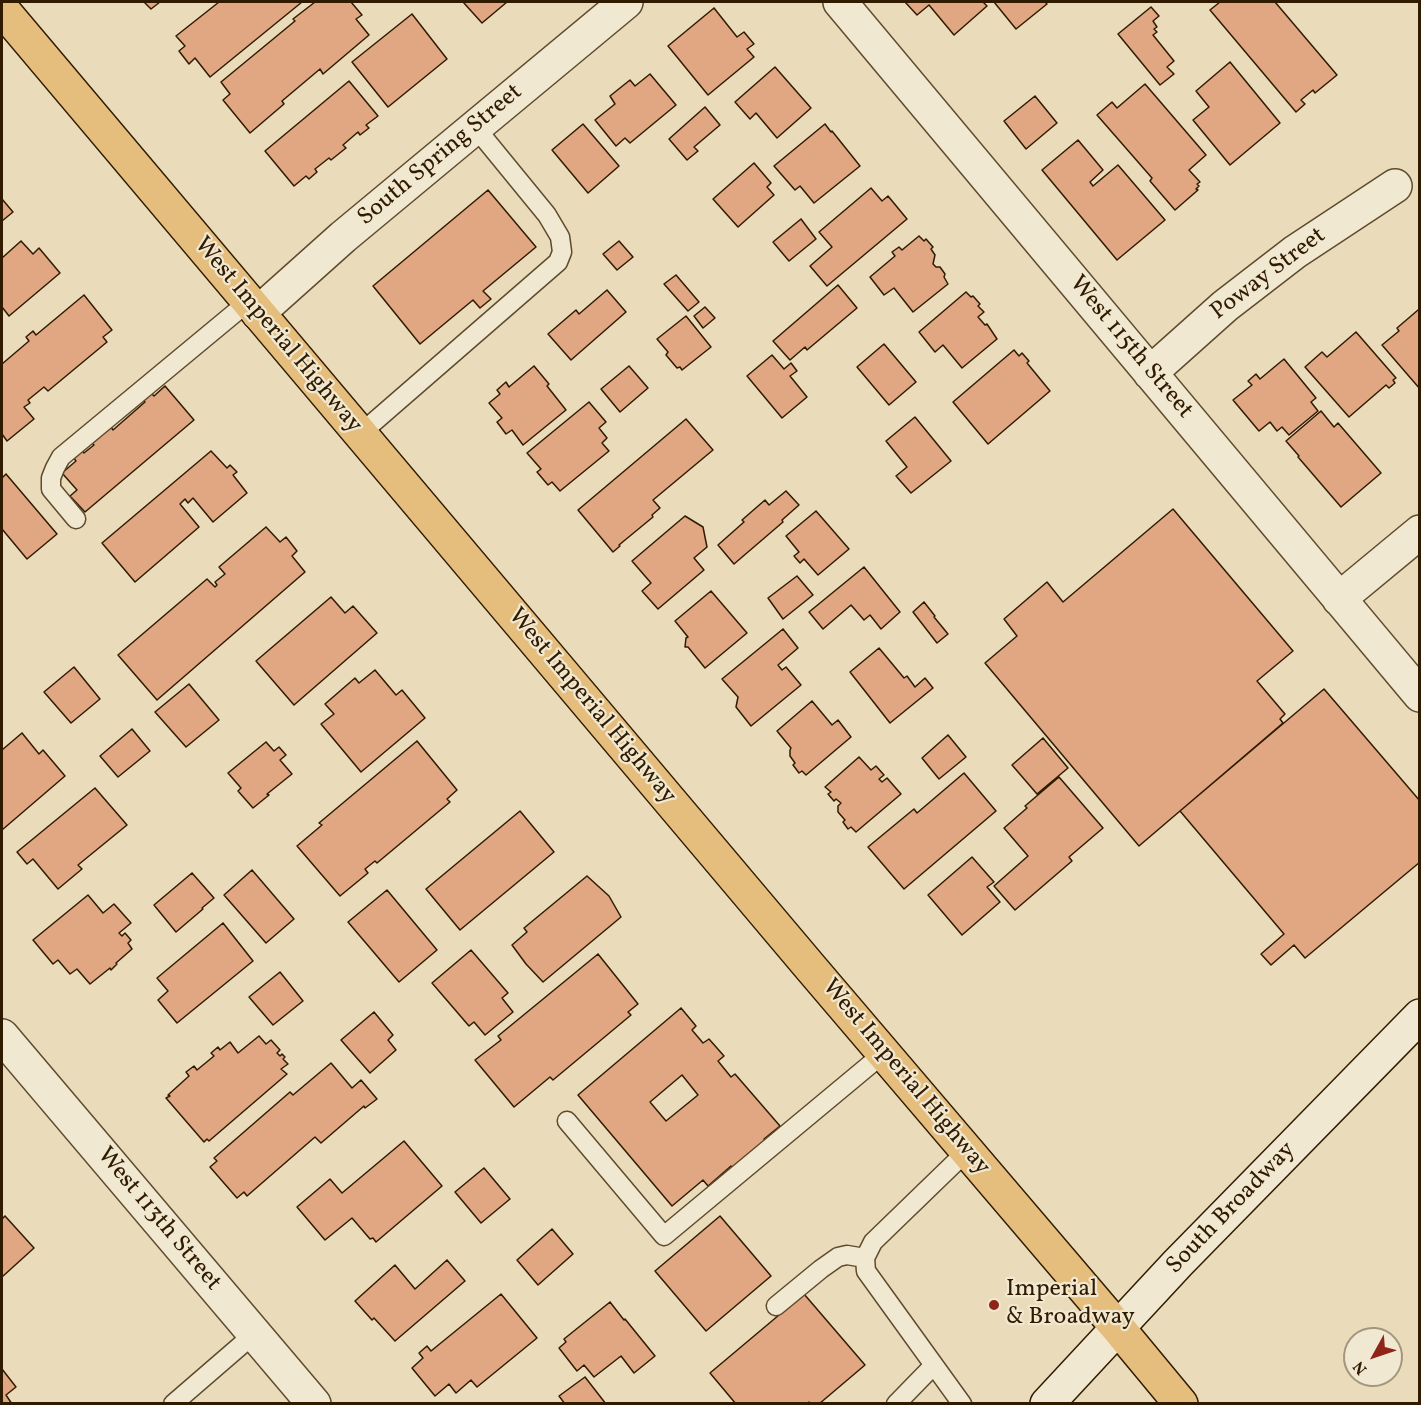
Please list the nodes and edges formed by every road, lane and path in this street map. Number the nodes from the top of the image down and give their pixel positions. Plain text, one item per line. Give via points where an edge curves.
1 (626, 2) edge
2 (840, 2) edge
3 (2, 9) edge
4 (475, 127) junction
5 (1395, 186) dead end
6 (253, 308) junction
7 (1150, 373) junction
8 (360, 434) junction
9 (76, 519) dead end
10 (1419, 532) edge
11 (1340, 599) junction
12 (1419, 695) edge
13 (1419, 1017) edge
14 (2, 1036) edge
15 (884, 1053) junction
16 (567, 1120) dead end
17 (968, 1151) junction
18 (865, 1258) junction
19 (776, 1306) dead end
20 (1118, 1328) junction
21 (254, 1334) junction
22 (934, 1365) junction
23 (173, 1404) edge
24 (314, 1404) edge
25 (896, 1404) edge
26 (962, 1404) edge
27 (1047, 1404) edge
28 (1181, 1404) edge

1 - 4 street, South Spring Street
2 - 7 street, West 115th Street
3 - 6 main road, West Imperial Highway
4 - 6 street, South Spring Street
4 - 8 lane via 547,215 560,237 562,252 558,262
5 - 7 street, Poway Street via 1295,252 1225,306
6 - 8 main road, West Imperial Highway
6 - 9 lane via 61,457 51,478 51,489
7 - 11 street, West 115th Street
8 - 15 main road, West Imperial Highway
10 - 11 street
11 - 12 street, West 115th Street
13 - 20 street, South Broadway
14 - 21 street, West 113th Street
15 - 16 lane via 664,1236
15 - 17 main road, West Imperial Highway
17 - 18 lane via 873,1242
17 - 20 main road, West Imperial Highway
18 - 19 lane via 838,1257
18 - 22 lane via 866,1271
20 - 27 street, South Broadway
20 - 28 main road, West Imperial Highway
21 - 23 lane
21 - 24 street, West 113th Street
22 - 25 lane
22 - 26 lane

